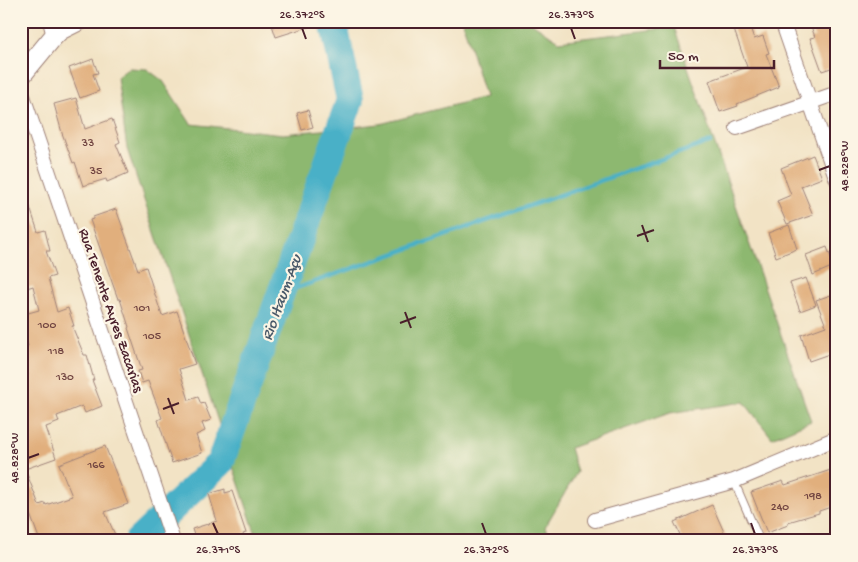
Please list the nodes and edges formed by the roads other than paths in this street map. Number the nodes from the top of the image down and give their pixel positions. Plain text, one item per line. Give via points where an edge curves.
1 (69, 21) edge
2 (84, 21) edge
3 (782, 21) edge
4 (52, 29) edge
5 (21, 76) edge
6 (21, 90) edge
7 (837, 93) edge
8 (810, 102) junction
9 (737, 128) dead end
10 (837, 180) edge
11 (837, 438) edge
12 (734, 481) junction
13 (595, 520) dead end
14 (170, 534) edge
15 (760, 541) edge

1 - 4 street
2 - 4 street
3 - 8 street
4 - 5 street
6 - 14 street, Rua Tenente Ayres Zacarias
7 - 8 street
8 - 9 street
8 - 10 street
11 - 12 street
12 - 13 street
12 - 15 lane

